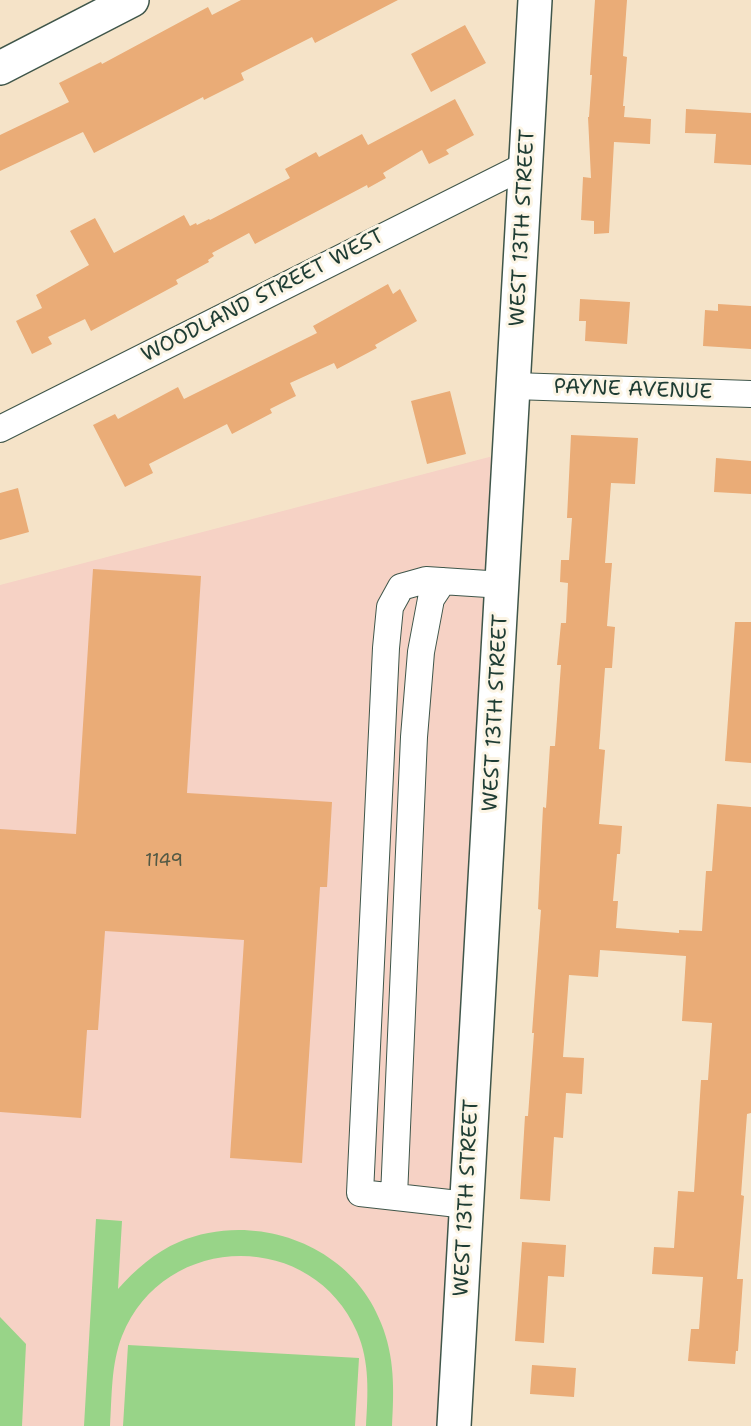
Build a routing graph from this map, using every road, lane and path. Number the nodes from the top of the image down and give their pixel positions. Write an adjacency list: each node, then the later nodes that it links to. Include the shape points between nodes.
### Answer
1 (132, 0): 3 (street)
2 (535, 0): 4 (street, WEST 13TH STREET)
3 (0, 68)
4 (526, 165): 5 (street, WEST 13TH STREET); 7 (street, WOODLAND STREET WEST)
5 (514, 386): 6 (street, PAYNE AVENUE); 9 (street, WEST 13TH STREET)
6 (751, 394)
7 (0, 429)
8 (443, 581): 9 (street); 10 (street, via 431,600 421,652 414,737); 10 (street, via 426,580 401,587 390,607 386,648 360,1193)
9 (503, 585): 11 (street, WEST 13TH STREET)
10 (394, 1196): 11 (street)
11 (467, 1205): 12 (street, WEST 13TH STREET)
12 (454, 1426)

